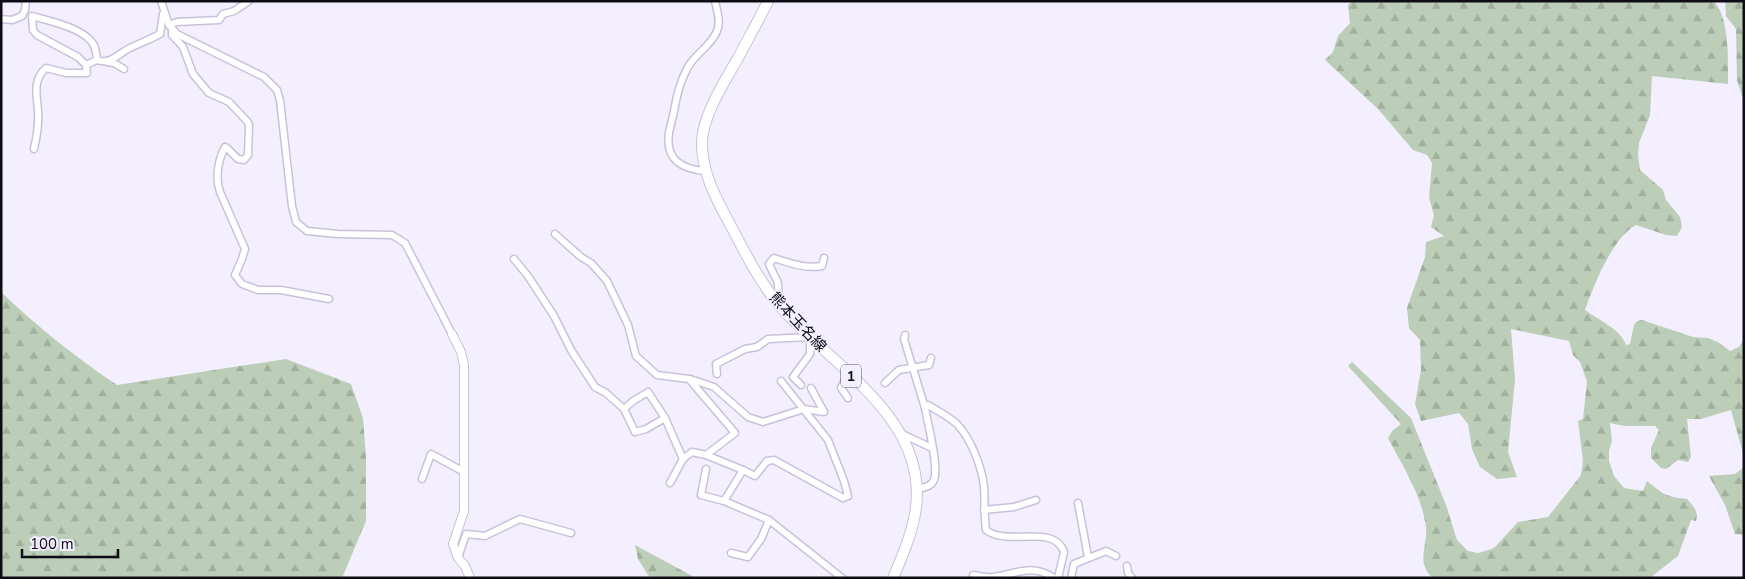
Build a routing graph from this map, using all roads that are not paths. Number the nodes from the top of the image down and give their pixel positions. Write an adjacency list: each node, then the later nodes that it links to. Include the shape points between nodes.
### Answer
1 (26, 1): 7 (street, via 22,16 12,20)
2 (161, 1): 6 (street)
3 (248, 1): 8 (street, via 223,14 219,20 177,22)
4 (716, 1): 13 (street, via 717,31 687,69 679,86 668,134 676,161 683,167)
5 (768, 1): 13 (main road, 熊本玉名線 / 1, via 709,115 702,138)
6 (164, 13): 8 (street); 9 (street, via 160,34 130,48 118,58)
7 (1, 19)
8 (171, 27): 17 (street, via 193,74 209,93 228,102 249,125 246,158 238,160 225,147 218,166 217,184 245,249 235,275 242,284 258,290 281,290); 19 (street, via 177,34 264,78 277,90 296,222 307,231 392,235 405,243)
9 (99, 61): 10 (street); 10 (street, via 92,42 84,35 59,23 32,16 33,30 37,35 78,57); 11 (street, via 114,63)
10 (86, 65): 12 (street, via 87,73 46,68 41,72 35,92 39,120)
11 (124, 69)
12 (34, 149)
13 (705, 171): 18 (main road, 熊本玉名線 / 1, via 715,197 755,270)
14 (556, 234): 26 (street, via 607,281 628,324 636,356 657,375)
15 (824, 258): 18 (street, via 822,266 817,267 774,258 769,264 778,283)
16 (514, 259): 33 (street, via 554,316 595,388)
17 (329, 298)
18 (779, 305): 21 (main road, 熊本玉名線 / 1)
19 (452, 334): 42 (street, via 464,365)
20 (905, 335): 23 (street)
21 (810, 337): 24 (main road, 熊本玉名線 / 1); 25 (street, via 768,339 716,364); 29 (street, via 810,354 793,376)
22 (931, 358): 23 (street, via 929,365)
23 (912, 367): 28 (street, via 899,370); 32 (street)
24 (848, 373): 31 (street, via 841,388); 36 (main road, 熊本玉名線 / 1, via 884,409)
25 (718, 374)
26 (689, 379): 34 (street, via 714,387 748,417 763,422); 38 (street, via 735,433)
27 (781, 381): 34 (street)
28 (885, 384)
29 (801, 385)
30 (811, 388): 34 (street, via 824,412)
31 (848, 398)
32 (925, 408): 37 (street); 49 (street, via 928,406 946,415 969,442 984,486)
33 (624, 409): 35 (street, via 635,432); 35 (street, via 648,392)
34 (804, 409): 41 (street, via 828,440 848,496 843,498 774,460 767,461 755,476)
35 (665, 418): 39 (street)
36 (900, 433): 37 (street); 45 (main road, 熊本玉名線 / 1, via 912,459)
37 (932, 448): 45 (street, via 936,469 933,481 928,487)
38 (706, 455): 39 (street, via 692,452); 41 (street)
39 (683, 459): 44 (street)
40 (706, 469): 47 (street, via 701,495)
41 (743, 470): 47 (street)
42 (464, 472): 43 (street, via 432,454); 55 (street, via 464,511 454,544)
43 (422, 479)
44 (670, 483)
45 (917, 489): 60 (main road, 熊本玉名線 / 1, via 910,536)
46 (1036, 500): 49 (street, via 1014,507)
47 (724, 501): 50 (street)
48 (1078, 503): 54 (street)
49 (984, 510): 62 (street, via 986,530 992,535 1050,537 1058,542 1064,552)
50 (769, 520): 52 (street, via 748,557); 59 (street)
51 (571, 533): 55 (street, via 520,519 485,536 466,534)
52 (731, 553)
53 (1116, 556): 54 (street, via 1106,551)
54 (1088, 557): 63 (street, via 1074,564)
55 (458, 558): 58 (street)
56 (1127, 566): 64 (street)
57 (973, 575): 61 (street, via 990,578 1035,569)
58 (470, 578)
59 (842, 578)
60 (892, 578)
61 (1054, 578)
62 (1058, 578)
63 (1071, 578)
64 (1132, 578)

